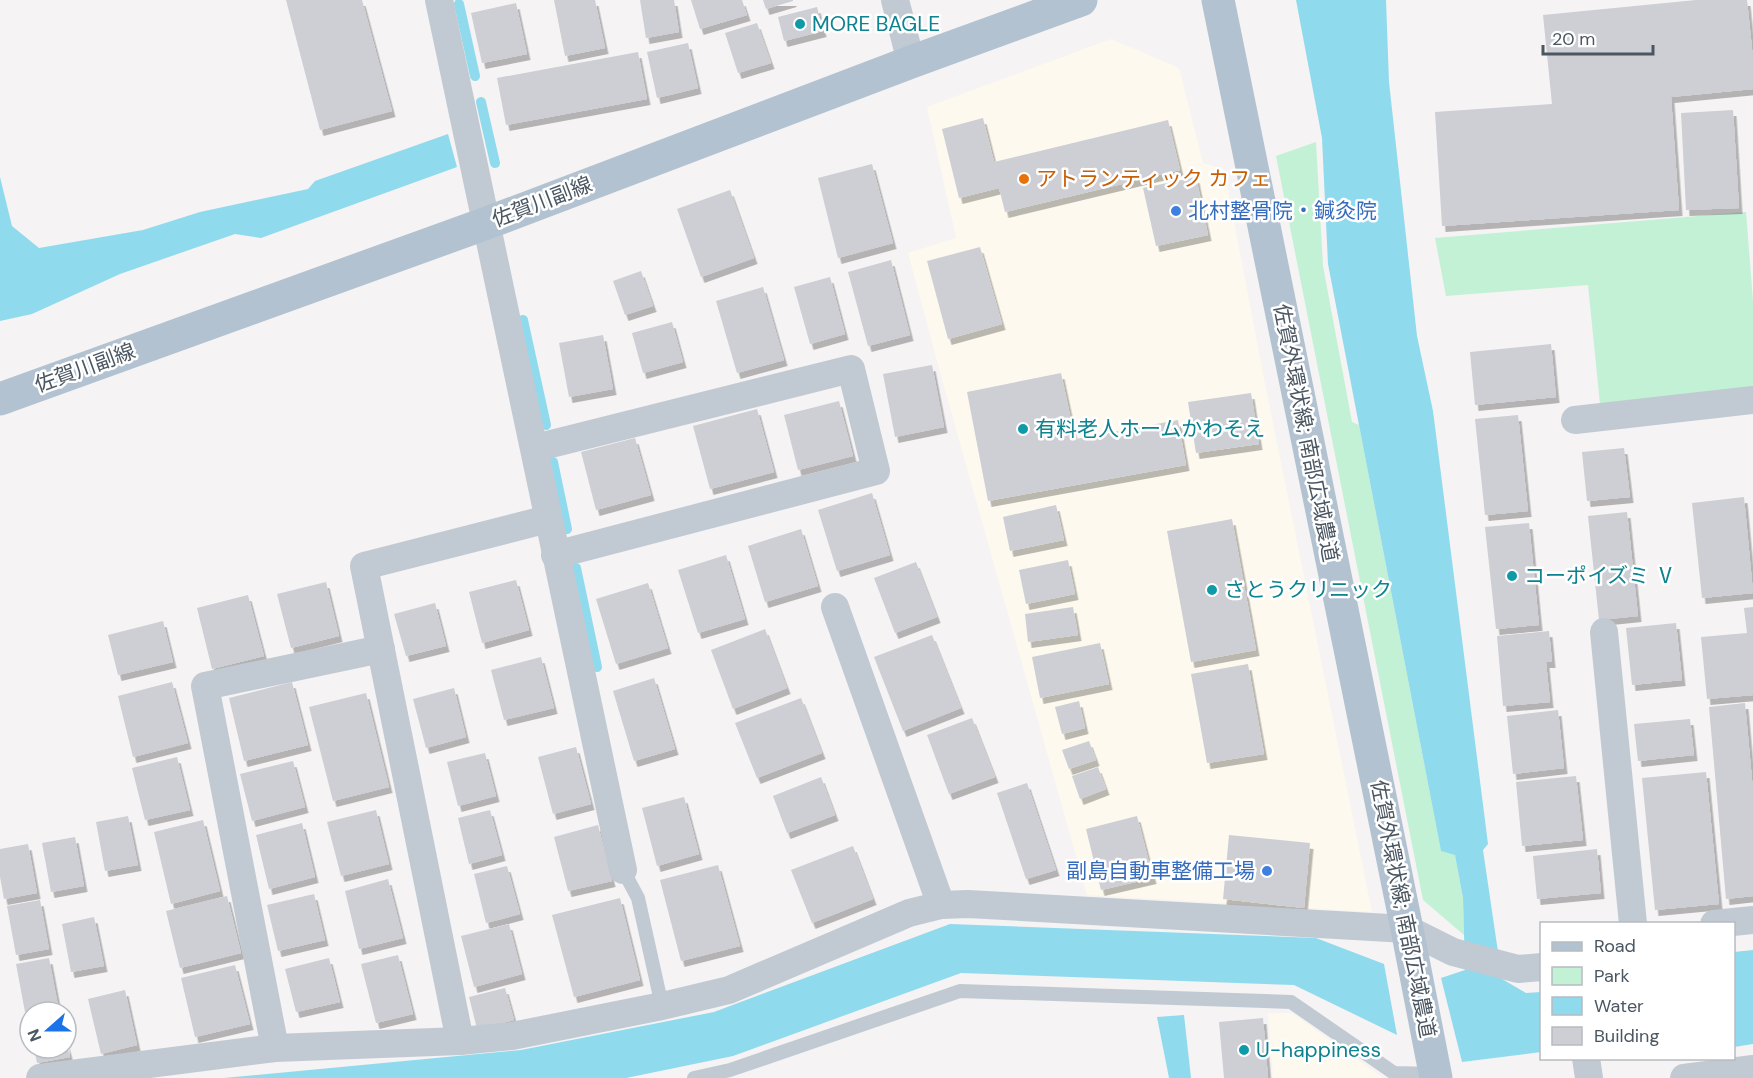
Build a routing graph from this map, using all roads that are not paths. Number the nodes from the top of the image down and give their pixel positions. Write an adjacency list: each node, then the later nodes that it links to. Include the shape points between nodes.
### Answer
1 (439, 0): 6 (street)
2 (895, 0): 5 (street)
3 (1081, 0): 5 (main road, 佐賀川副線)
4 (1218, 0): 21 (main road, 佐賀外環状線; 南部広域農道)
5 (911, 62): 6 (main road, 佐賀川副線)
6 (488, 223): 7 (main road, 佐賀川副線); 10 (street)
7 (0, 399)
8 (1753, 400): 9 (street)
9 (1575, 420)
10 (535, 448): 11 (street); 12 (street, via 851,369 876,471)
11 (548, 519): 12 (street); 15 (street, via 364,566)
12 (555, 555): 16 (street)
13 (835, 607): 17 (street)
14 (1604, 632): 19 (street)
15 (381, 650): 24 (street); 25 (street, via 205,686)
16 (623, 870): 23 (lane, via 638,898)
17 (941, 905): 21 (street, via 968,903); 23 (street, via 909,913 729,990)
18 (1753, 920): 20 (street)
19 (1633, 922)
20 (1734, 922)
21 (1407, 929): 22 (street, via 1453,952); 28 (main road, 佐賀外環状線; 南部広域農道)
22 (1530, 968)
23 (662, 1006): 24 (street, via 512,1036)
24 (460, 1041): 25 (street)
25 (275, 1048): 29 (street)
26 (1586, 1060): 31 (street)
27 (1753, 1069): 32 (street)
28 (1436, 1076): 30 (lane, via 1394,1072 1291,1002 960,991 730,1070)
29 (40, 1078)
30 (694, 1078)
31 (1589, 1078)
32 (1684, 1078)

